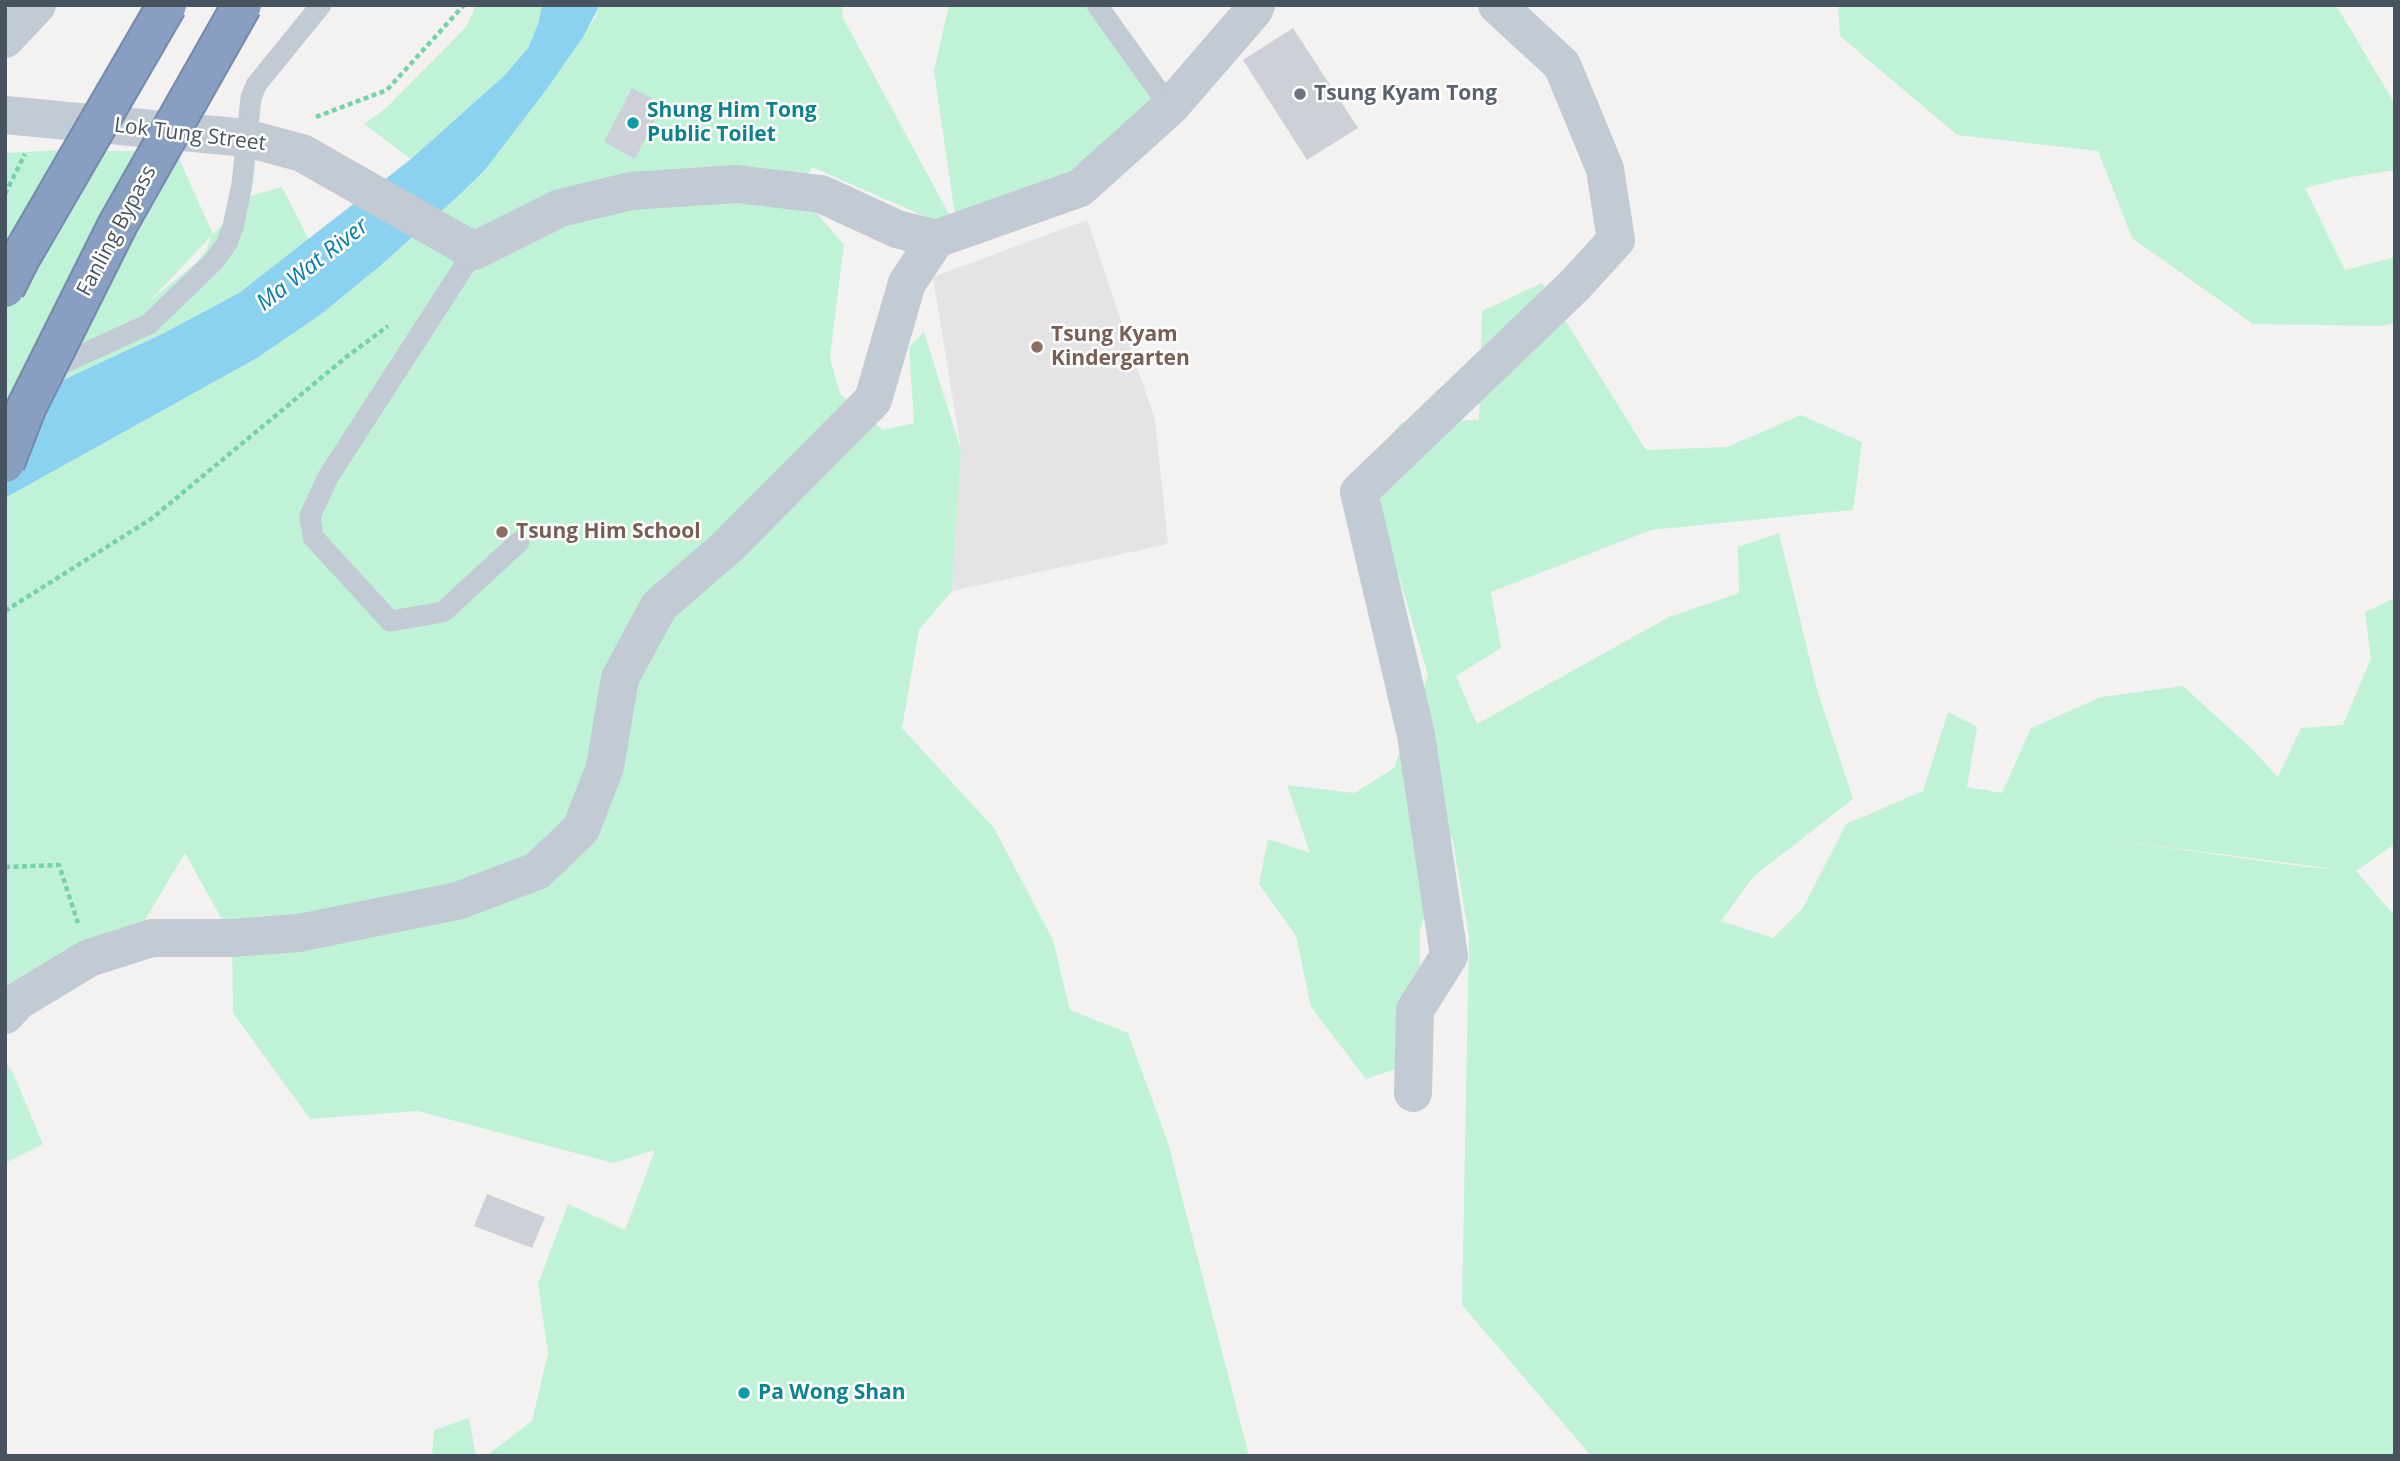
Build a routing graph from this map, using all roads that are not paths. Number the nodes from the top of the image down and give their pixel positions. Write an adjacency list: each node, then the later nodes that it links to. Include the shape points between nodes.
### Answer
1 (37, 5): 8 (street)
2 (167, 5): 14 (highway, bridge)
3 (242, 5): 16 (highway, Fanling Bypass, bridge, via 118,223 27,406)
4 (321, 5): 11 (lane, via 256,85)
5 (1097, 5): 9 (lane)
6 (1256, 5): 9 (street)
7 (1497, 5): 19 (street, via 1562,65 1605,169 1616,240 1576,285 1359,492 1416,735 1449,956 1415,1010)
8 (5, 39)
9 (1170, 107): 12 (street, via 1080,188)
10 (5, 115): 11 (street, Lok Tung Street)
11 (246, 138): 13 (street, Lok Tung Street, via 302,153); 15 (lane, via 233,227 215,260 149,324)
12 (936, 239): 13 (street, via 897,229 821,194 736,184 631,191 560,208); 18 (street, via 907,283 873,400 727,547 659,606 620,678 605,767 581,829 537,871 457,901 299,933 152,938 89,958 18,1001)
13 (463, 245): 17 (lane, via 328,477 310,516 313,537 390,621 443,611)
14 (5, 288)
15 (31, 377)
16 (5, 463)
17 (519, 542)
18 (5, 1015)
19 (1413, 1093)

